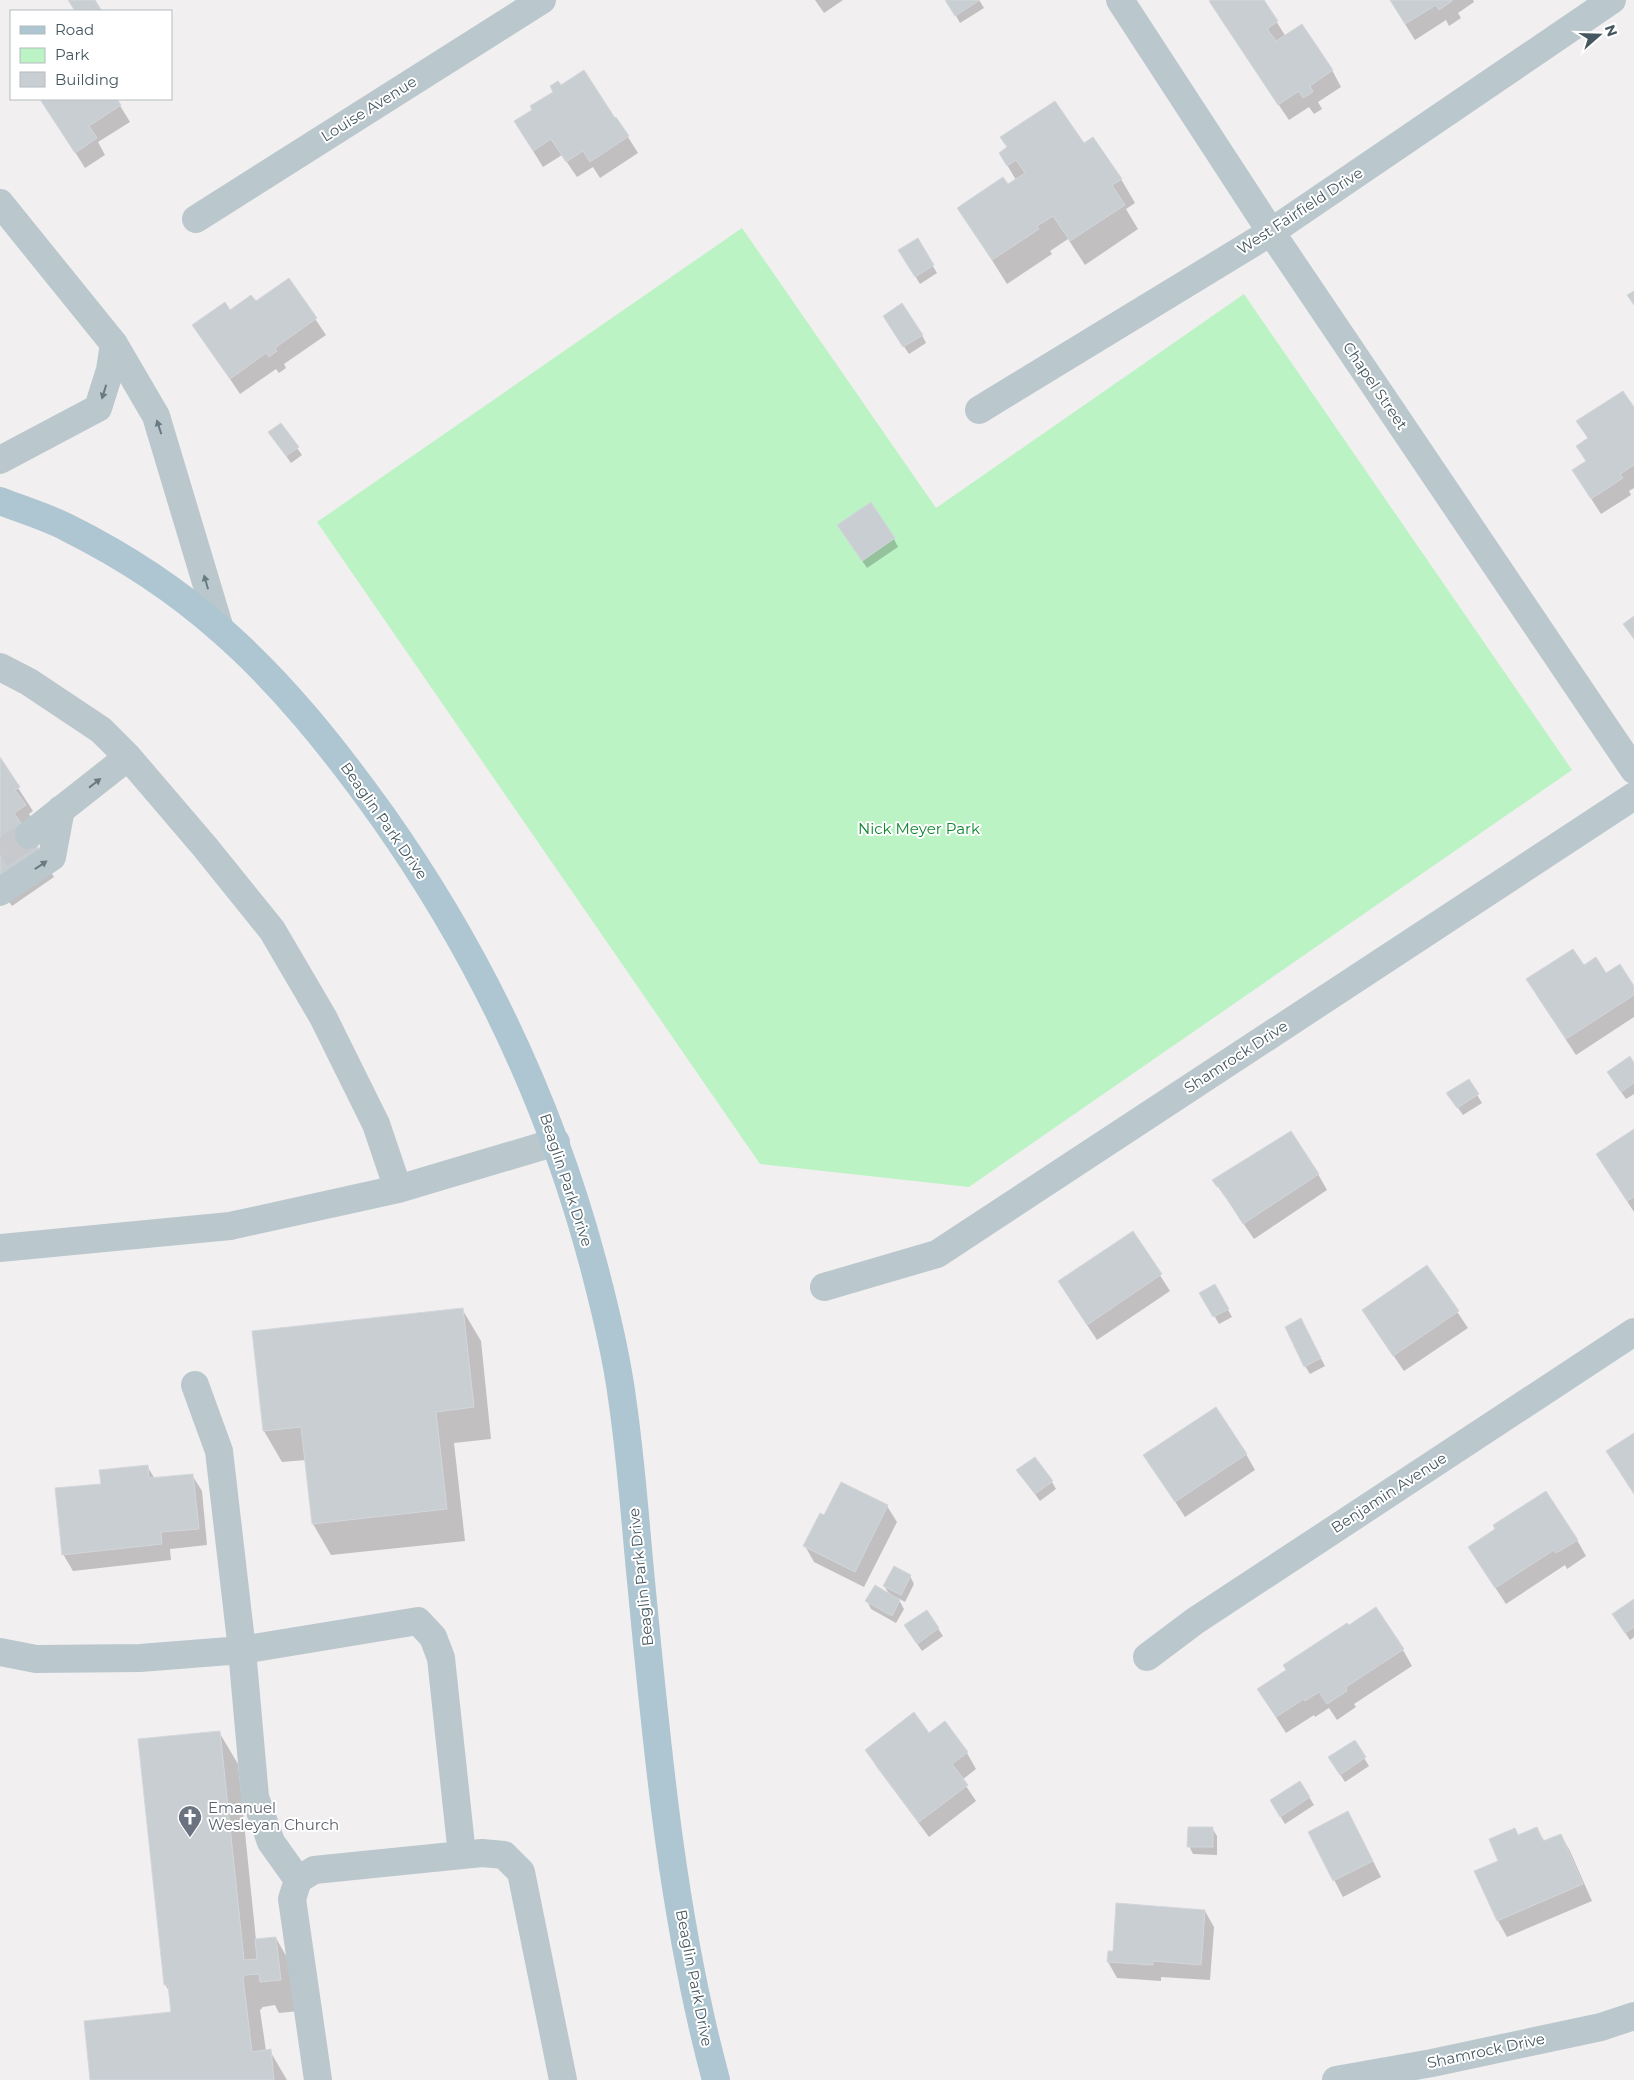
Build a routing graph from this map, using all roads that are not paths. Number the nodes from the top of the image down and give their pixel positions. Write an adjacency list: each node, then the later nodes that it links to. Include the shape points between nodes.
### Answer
1 (542, 0): 5 (street, Louise Avenue)
2 (1120, 0): 6 (street, Chapel Street)
3 (1612, 0): 6 (street, West Fairfield Drive)
4 (0, 203): 7 (street)
5 (196, 219)
6 (1271, 232): 8 (street, West Fairfield Drive); 14 (street, Chapel Street)
7 (114, 344): 9 (street, one-way to 9, via 98,408); 11 (street, one-way to 7, via 156,416)
8 (979, 410)
9 (0, 460)
10 (0, 501): 11 (main road, Beaglin Park Drive, via 65,526 123,558)
11 (220, 629): 19 (main road, Beaglin Park Drive, via 274,681 326,740 416,864 493,997)
12 (0, 667): 13 (street, via 29,682 101,730)
13 (128, 758): 16 (street, one-way to 13); 20 (street, via 272,930 323,1017 371,1115)
14 (1634, 770)
15 (1634, 796): 22 (street, Shamrock Drive, via 937,1254)
16 (61, 809): 17 (street); 18 (street, one-way to 16, via 52,857)
17 (29, 834)
18 (0, 892)
19 (556, 1142): 20 (street); 33 (main road, Beaglin Park Drive, via 584,1228 607,1317 622,1398 667,1823 685,1937)
20 (398, 1189): 21 (street, via 230,1226)
21 (0, 1248)
22 (824, 1287)
23 (1634, 1332): 27 (street, Benjamin Avenue, via 1195,1621)
24 (195, 1385): 25 (street, via 219,1451)
25 (242, 1650): 26 (street, via 112,1659 36,1659); 28 (street, via 418,1621 433,1637 441,1658); 29 (street, via 255,1797 271,1842)
26 (0, 1652)
27 (1146, 1657)
28 (462, 1855): 29 (street, via 314,1870); 32 (street, via 482,1852 504,1855 521,1872)
29 (298, 1880): 31 (street, via 292,1899)
30 (1634, 2016): 34 (street, Shamrock Drive, via 1601,2027)
31 (318, 2080)
32 (563, 2080)
33 (716, 2080)
34 (1336, 2080)

